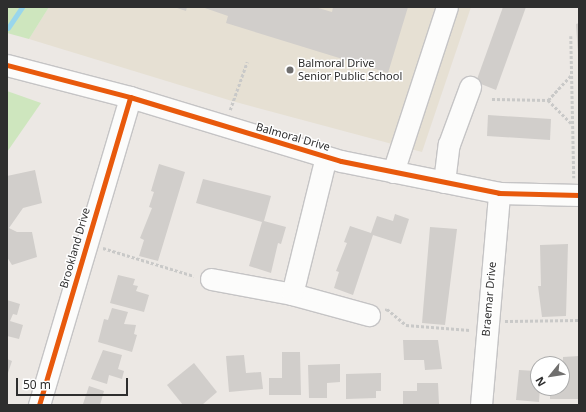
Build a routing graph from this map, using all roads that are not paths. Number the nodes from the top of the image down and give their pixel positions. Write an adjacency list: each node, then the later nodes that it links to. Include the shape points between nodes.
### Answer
1 (447, 7): 6 (street)
2 (7, 65): 4 (street, Balmoral Drive)
3 (470, 87): 7 (street, via 449,144)
4 (130, 97): 5 (street, Balmoral Drive); 13 (street, Brookland Drive)
5 (326, 157): 6 (street, Balmoral Drive); 11 (street)
6 (393, 172): 7 (street, Balmoral Drive)
7 (444, 182): 8 (street, Balmoral Drive)
8 (499, 193): 9 (street, Balmoral Drive); 14 (street, Braemar Drive)
9 (577, 195)
10 (211, 278): 11 (street)
11 (292, 294): 12 (street)
12 (369, 315)
13 (39, 405)
14 (481, 405)

